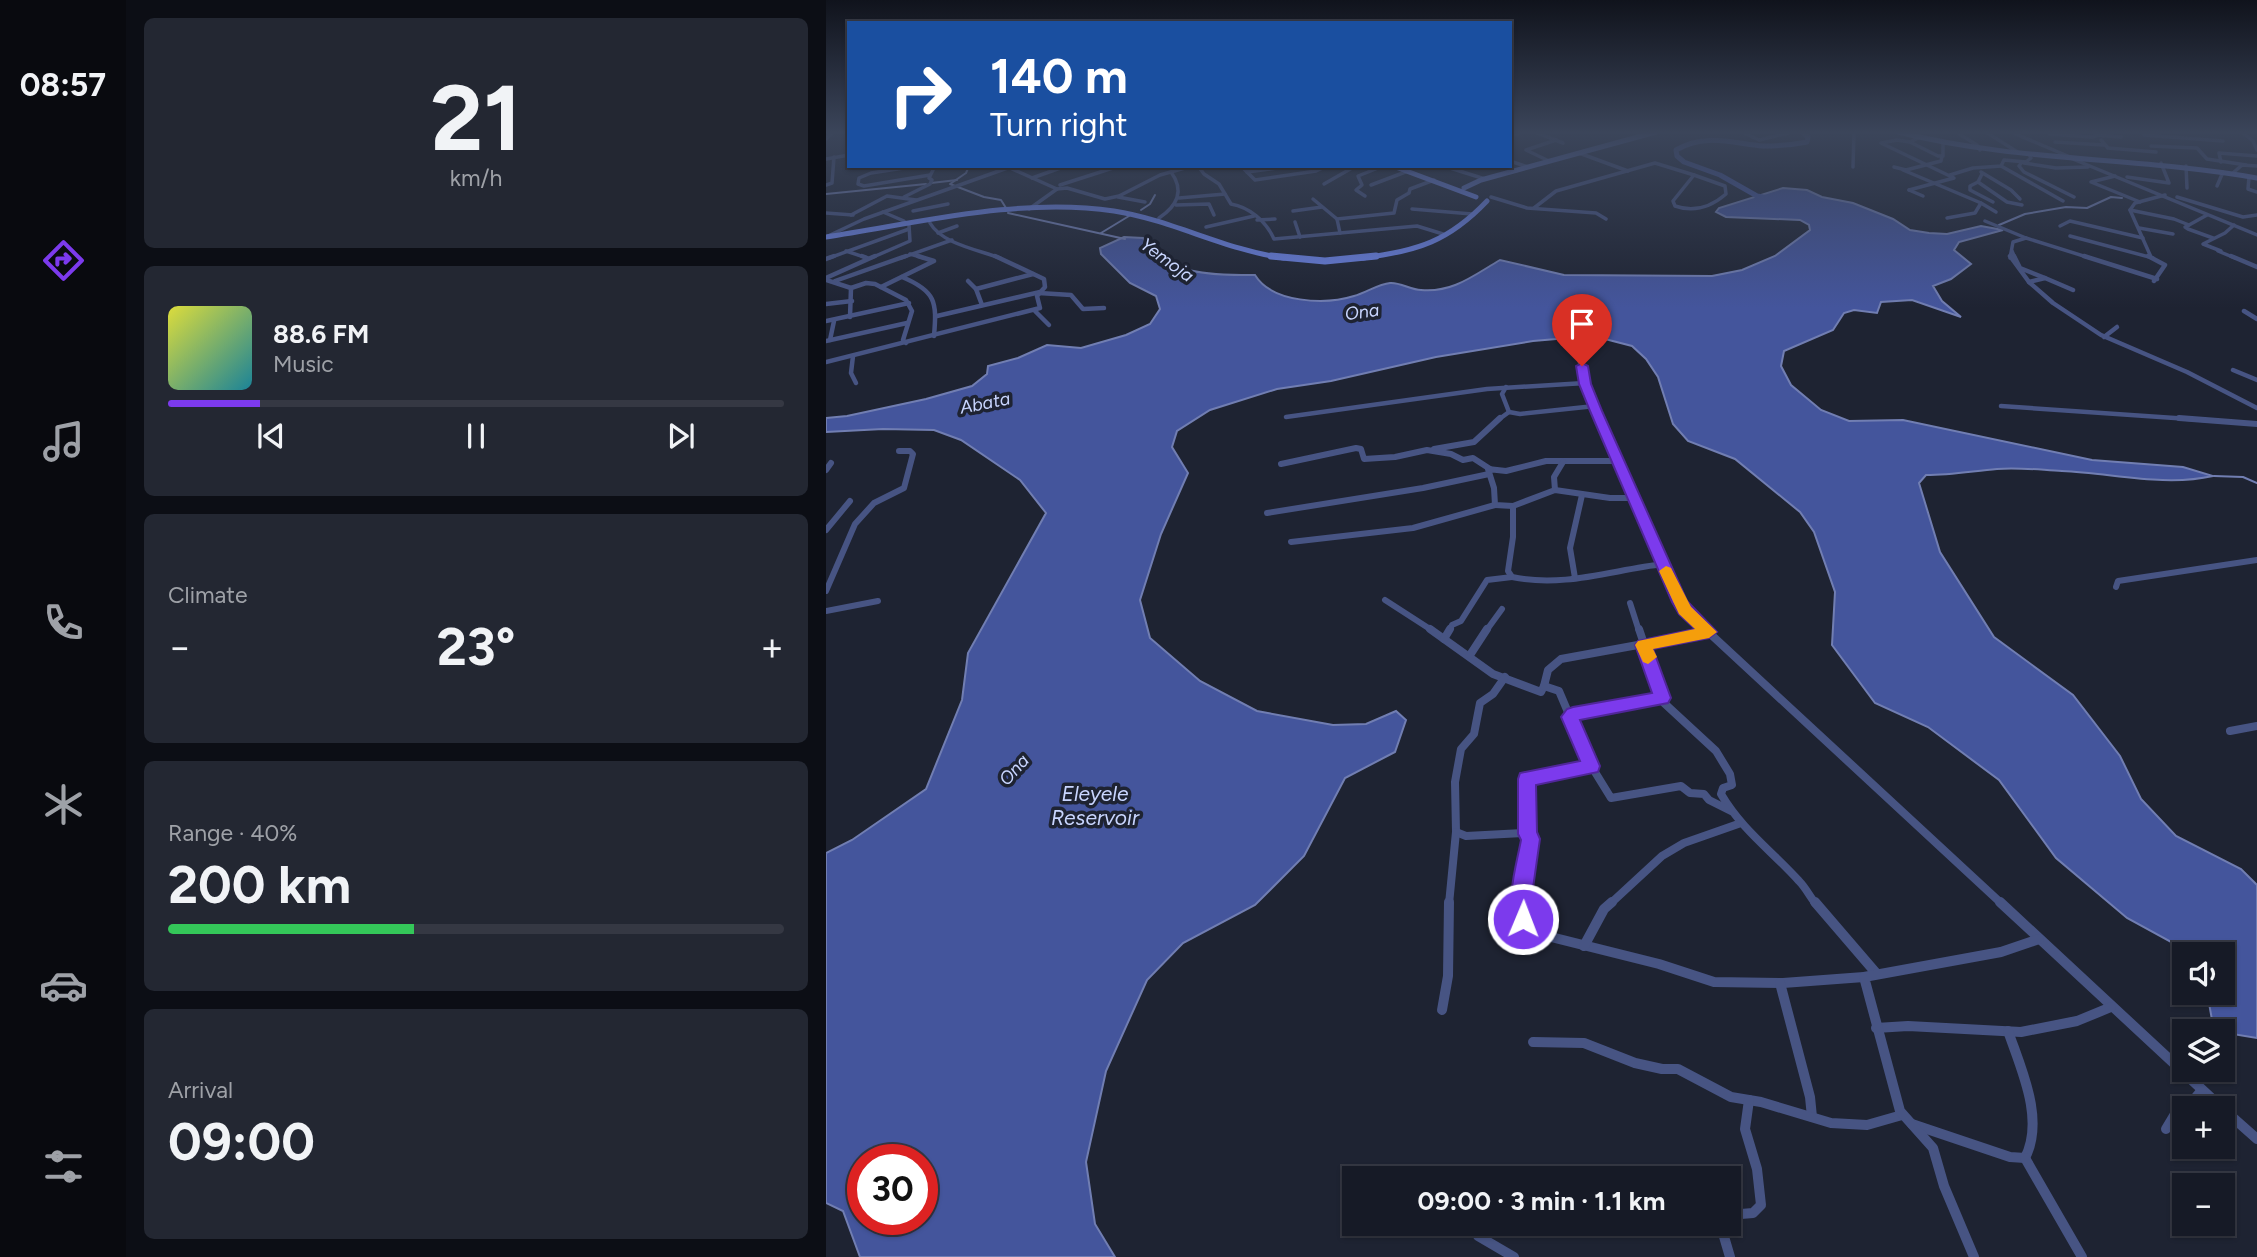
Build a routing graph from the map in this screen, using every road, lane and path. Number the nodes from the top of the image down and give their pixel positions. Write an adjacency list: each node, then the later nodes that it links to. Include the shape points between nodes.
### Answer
1 (916, 191): 29 (street)
2 (942, 191): 33 (street)
3 (1055, 191): 48 (street)
4 (1075, 191): 27 (street, via 1099,199)
5 (1131, 191): 27 (street)
6 (1180, 191): 30 (street)
7 (1223, 191): 23 (street)
8 (1357, 191): 25 (street)
9 (1410, 191): 66 (street, via 1397,200 1394,213)
10 (1467, 191): 31 (main road)
11 (1557, 191): 47 (street)
12 (1681, 191): 13 (street, via 1673,201 1675,206 1691,211)
13 (1726, 191)
14 (1912, 191): 26 (street)
15 (1950, 191): 40 (street)
16 (1971, 191): 37 (street)
17 (1991, 191): 44 (street)
18 (2012, 191): 32 (street)
19 (2045, 191): 35 (street)
20 (2061, 191): 28 (street)
21 (2112, 191): 38 (street)
22 (2151, 191): 24 (street)
23 (1225, 194): 30 (street); 63 (street, via 1231,204 1245,206)
24 (2162, 195): 38 (street); 45 (street); 59 (street)
25 (1365, 196)
26 (1923, 196)
27 (1118, 197): 36 (street)
28 (2074, 197)
29 (903, 198): 33 (street); 57 (street, via 886,196)
30 (1179, 198): 43 (street)
31 (1485, 198): 47 (street); 48 (main road, via 1470,220 1437,239 1386,254 1328,260 1254,253 1123,212); 56 (main road)
32 (2020, 199)
33 (916, 200): 42 (street)
34 (1313, 200): 46 (street)
35 (2063, 201)
36 (1144, 202)
37 (1993, 202)
38 (2140, 202): 50 (street)
39 (2220, 202): 45 (street)
40 (1981, 203): 54 (street); 64 (street, via 1975,213)
41 (948, 204): 51 (street)
42 (902, 205): 51 (street); 53 (street)
43 (1176, 205): 58 (street, via 1209,204); 62 (street)
44 (2022, 205)
45 (2210, 206): 60 (street, via 2243,217)
46 (1322, 207): 52 (street); 66 (street)
47 (1534, 208): 67 (street, via 1596,213)
48 (1029, 209): 62 (main road, via 1104,208); 69 (main road)
49 (1412, 209): 56 (street)
50 (2130, 209): 71 (street); 78 (street)
51 (913, 211): 69 (street)
52 (1293, 211)
53 (883, 212): 61 (street); 73 (street)
54 (1996, 212)
55 (826, 213): 57 (street)
56 (1472, 214): 81 (main road)
57 (851, 215): 61 (street)
58 (1214, 215)
59 (2207, 215): 71 (street); 72 (street)
60 (2257, 215)
61 (870, 216): 84 (street)
62 (1160, 218): 81 (main road, via 1258,251 1305,257 1384,252)
63 (1256, 218): 65 (street); 76 (street); 90 (street)
64 (1947, 218)
65 (1275, 219)
66 (1337, 219): 80 (street)
67 (1606, 219)
68 (1985, 221): 87 (street)
69 (926, 222): 73 (main road); 79 (street)
70 (1296, 222): 86 (street)
71 (2189, 225): 89 (street, via 2186,227)
72 (2234, 225): 83 (street); 89 (street)
73 (908, 226): 84 (main road); 93 (street); 96 (street)
74 (957, 226): 79 (street)
75 (2060, 226): 77 (street, via 2070,221)
76 (1206, 227)
77 (2102, 227): 88 (street); 94 (street)
78 (2139, 228): 82 (street); 88 (street)
79 (938, 233): 91 (street)
80 (1339, 233): 81 (street, via 1420,226); 86 (street)
81 (1443, 234)
82 (2173, 234)
83 (2257, 235)
84 (828, 236)
85 (2070, 236): 94 (street)
86 (1300, 237): 90 (street)
87 (2026, 238): 97 (street, via 2013,242); 100 (street, via 2155,280 2165,265)
88 (2143, 238): 100 (street)
89 (2213, 238): 95 (street, via 2203,244)
90 (1274, 239): 92 (street)
91 (952, 240): 99 (street); 104 (street)
92 (1264, 240)
93 (910, 241): 99 (street); 101 (street)
94 (2112, 248): 100 (street)
95 (2214, 249): 98 (street); 103 (street)
96 (846, 251): 101 (street); 102 (street)
97 (2012, 251): 106 (street, via 2020,268); 110 (street, via 2010,262)
98 (2221, 251)
99 (911, 253): 105 (street, via 934,261); 108 (street)
100 (2151, 257)
101 (867, 258): 107 (street)
102 (826, 259)
103 (2257, 267)
104 (1033, 274): 113 (street); 115 (street, via 1045,282)
105 (902, 277): 111 (street); 123 (street, via 924,287 936,302)
106 (2045, 278): 110 (street); 114 (street)
107 (826, 279): 108 (street)
108 (835, 281): 112 (street)
109 (968, 281): 113 (street)
110 (2029, 282): 132 (street)
111 (881, 287): 112 (street, via 869,283); 117 (street)
112 (851, 288): 116 (street)
113 (976, 289): 119 (street)
114 (2073, 290)
115 (1040, 292): 119 (street); 120 (street, via 1078,299 1083,309); 121 (street, via 1040,308)
116 (852, 301): 118 (street); 124 (street)
117 (909, 303): 124 (street); 128 (street, via 912,311)
118 (826, 304)
119 (982, 304): 123 (street)
120 (1104, 308)
121 (1035, 311): 129 (street); 131 (street)
122 (2244, 312): 125 (street)
123 (937, 316): 131 (street)
124 (850, 317): 127 (street)
125 (2257, 319)
126 (826, 321): 127 (street)
127 (834, 321): 133 (street)
128 (907, 323): 133 (street); 134 (street)
129 (1049, 325)
130 (2117, 327): 132 (street)
131 (934, 336): 134 (street)
132 (2105, 337): 145 (street)
133 (828, 340)
134 (906, 343): 136 (street)
135 (1577, 350): 141 (street)
136 (853, 356): 137 (street); 140 (street, via 851,373)
137 (826, 362)
138 (2233, 370): 139 (street)
139 (2257, 380)
140 (856, 383)
141 (1585, 383): 142 (street); 144 (street)
142 (1506, 387): 146 (street, via 1502,394); 147 (street)
143 (2001, 406): 148 (street)
144 (1595, 407): 146 (street); 151 (street)
145 (2257, 408)
146 (1509, 412): 149 (street, via 1479,439)
147 (1286, 417)
148 (2257, 424)
149 (1427, 450): 154 (street, via 1364,458 1359,448 1350,448); 156 (street, via 1463,460 1473,458)
150 (899, 451): 171 (street, via 913,454 906,485 881,498 858,519)
151 (1618, 461): 152 (street); 159 (street)
152 (1563, 462): 156 (street); 157 (street, via 1554,477)
153 (831, 463): 155 (street)
154 (1281, 464)
155 (826, 470)
156 (1490, 471): 161 (street); 163 (street, via 1423,488)
157 (1555, 490): 158 (street); 162 (street)
158 (1582, 495): 159 (street); 169 (street, via 1568,553)
159 (1634, 498): 167 (street)
160 (850, 501): 164 (street)
161 (1495, 505): 162 (street); 165 (street, via 1413,528)
162 (1513, 506): 168 (street, via 1508,571)
163 (1267, 513)
164 (826, 530)
165 (1291, 542)
166 (2257, 560): 170 (street, via 2118,581)
167 (1663, 564): 169 (street); 177 (street, via 1682,606)
168 (1512, 577): 169 (street, via 1535,583); 178 (street, via 1487,580)
169 (1575, 578)
170 (2116, 587)
171 (826, 591)
172 (1385, 600): 178 (street)
173 (878, 601): 176 (street)
174 (1630, 603): 179 (street)
175 (1502, 609): 180 (street)
176 (826, 611)
177 (1709, 632): 179 (street); 192 (street)
178 (1444, 639): 180 (street)
179 (1643, 645): 182 (street, via 1557,660 1544,676); 183 (street)
180 (1470, 655): 181 (street, via 1493,674)
181 (1506, 677): 182 (street, via 1541,692); 190 (street, via 1480,703 1477,731 1461,749 1455,782)
182 (1544, 686): 184 (street, via 1559,691)
183 (1662, 698): 184 (street); 188 (street, via 1721,758 1732,779 1732,785 1721,794)
184 (1570, 717): 187 (street)
185 (2257, 726): 186 (street)
186 (2230, 732)
187 (1591, 766): 188 (street, via 1613,799 1681,786); 191 (street, via 1527,779)
188 (1731, 811): 189 (street)
189 (1741, 823): 193 (street, via 1684,842 1662,856 1604,909); 194 (street, via 1800,882)
190 (1455, 832): 191 (street, via 1466,836); 198 (street, via 1448,976)
191 (1528, 834): 193 (street, via 1521,905 1527,928 1543,937)
192 (2039, 939): 194 (street, via 1963,960); 197 (street)
193 (1584, 946): 196 (street, via 1714,982)
194 (1876, 973): 195 (street)
195 (1864, 977): 196 (street); 199 (street)
196 (1780, 983): 206 (street, via 1811,1097)
197 (2111, 1007): 200 (street, via 2077,1021); 202 (street)
198 (1442, 1010)
199 (1876, 1028): 200 (street); 207 (street)
200 (2008, 1031): 212 (street, via 2031,1101 2030,1148)
201 (1533, 1042): 205 (street, via 1584,1043 1634,1063 1678,1069 1724,1094)
202 (2202, 1090): 203 (street); 204 (street)
203 (2197, 1096)
204 (2209, 1096)
205 (1749, 1100): 206 (street); 213 (street, via 1745,1129 1757,1169 1761,1205 1753,1213)
206 (1812, 1117): 207 (street, via 1867,1125)
207 (1905, 1119): 212 (street, via 2010,1157); 218 (street, via 1933,1148)
208 (2172, 1119): 210 (street)
209 (2235, 1120): 211 (street)
210 (2166, 1129)
211 (2257, 1139)
212 (2025, 1158): 219 (street)
213 (1741, 1214)
214 (1478, 1236): 216 (street)
215 (1724, 1236): 217 (street)
216 (1514, 1257)
217 (1730, 1257)
218 (1974, 1257)
219 (2082, 1257)

